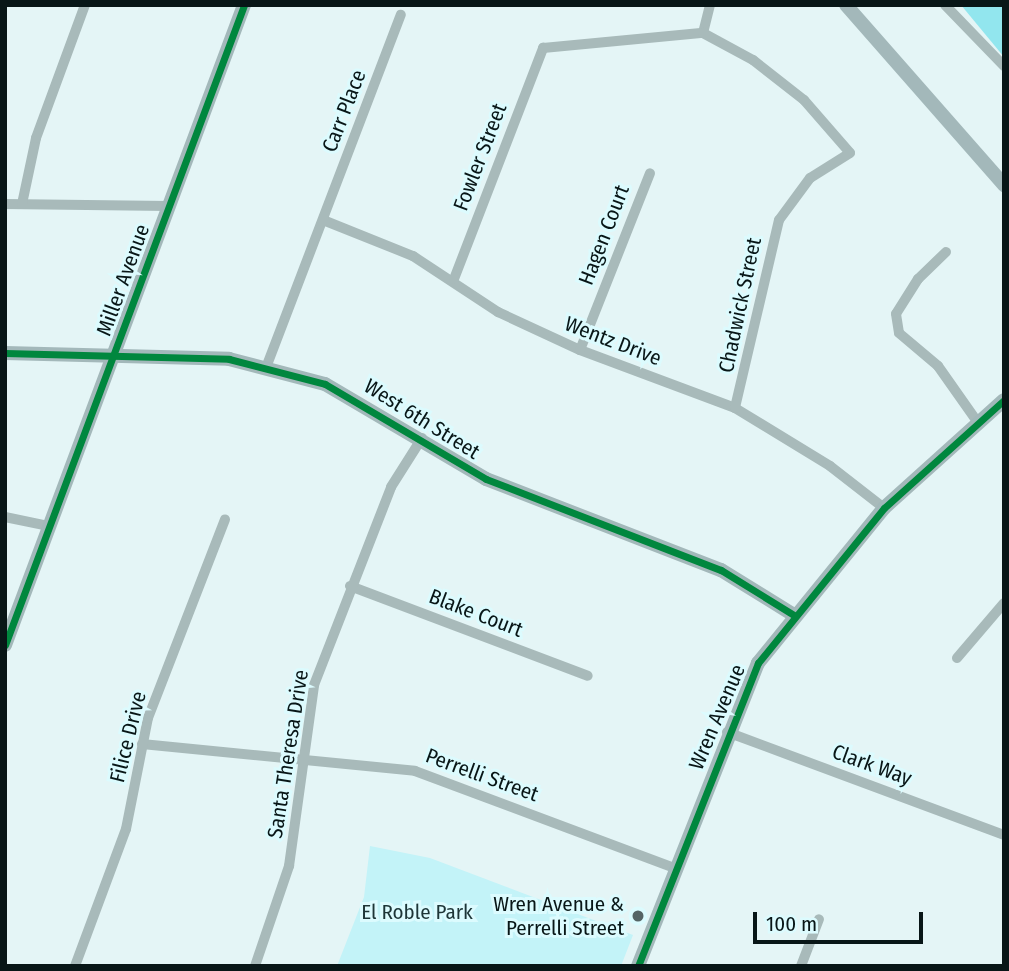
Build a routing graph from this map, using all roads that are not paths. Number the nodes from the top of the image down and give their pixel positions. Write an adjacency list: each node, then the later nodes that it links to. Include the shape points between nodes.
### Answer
1 (85, 5): 12 (street, via 36,138)
2 (244, 5): 13 (street, Miller Avenue)
3 (710, 5): 7 (street)
4 (846, 5): 10 (street)
5 (946, 5): 8 (street)
6 (401, 15): 14 (street, Carr Place)
7 (703, 33): 16 (street, Fowler Street, via 543,48); 22 (street, Chadwick Street, via 753,60 804,100 850,153 810,178 779,220)
8 (1004, 66)
9 (650, 173): 17 (street, Hagen Court)
10 (1004, 186)
11 (5, 204): 12 (street)
12 (22, 204): 13 (street)
13 (168, 206): 19 (street, Miller Avenue)
14 (323, 220): 16 (street, Wentz Drive, via 413,256); 20 (street, Carr Place)
15 (946, 251): 23 (street, via 918,279 896,314 900,333 938,366)
16 (454, 279): 17 (street, Wentz Drive, via 498,312)
17 (580, 350): 22 (street, Wentz Drive)
18 (5, 353): 19 (street, West 6th Street)
19 (115, 354): 20 (street, West 6th Street); 28 (street, Miller Avenue)
20 (267, 365): 24 (street, West 6th Street, via 353,396)
21 (1004, 400): 23 (street, Wren Avenue)
22 (736, 408): 25 (street, Wentz Drive, via 830,466)
23 (976, 420): 25 (street, Wren Avenue)
24 (422, 438): 29 (street, Santa Theresa Drive, via 390,487); 31 (street, West 6th Street, via 486,479 721,570)
25 (884, 508): 31 (street, Wren Avenue)
26 (5, 517): 28 (street)
27 (225, 519): 36 (street, Filice Drive)
28 (49, 526): 32 (street, Miller Avenue)
29 (350, 586): 34 (street, Blake Court); 37 (street, Santa Theresa Drive, via 314,685)
30 (1004, 603): 33 (street)
31 (794, 615): 35 (street, Wren Avenue, via 758,663)
32 (5, 645)
33 (957, 658)
34 (588, 676)
35 (727, 732): 38 (street, Clark Way); 39 (street, Wren Avenue)
36 (142, 744): 37 (street, Perrelli Street); 41 (street, Filice Drive, via 126,828)
37 (306, 762): 39 (street, Perrelli Street, via 415,771); 42 (street, Santa Theresa Drive, via 286,876)
38 (1004, 835)
39 (675, 868): 43 (street, Wren Avenue)
40 (819, 919): 44 (street)
41 (75, 966)
42 (255, 966)
43 (638, 966)
44 (801, 966)

